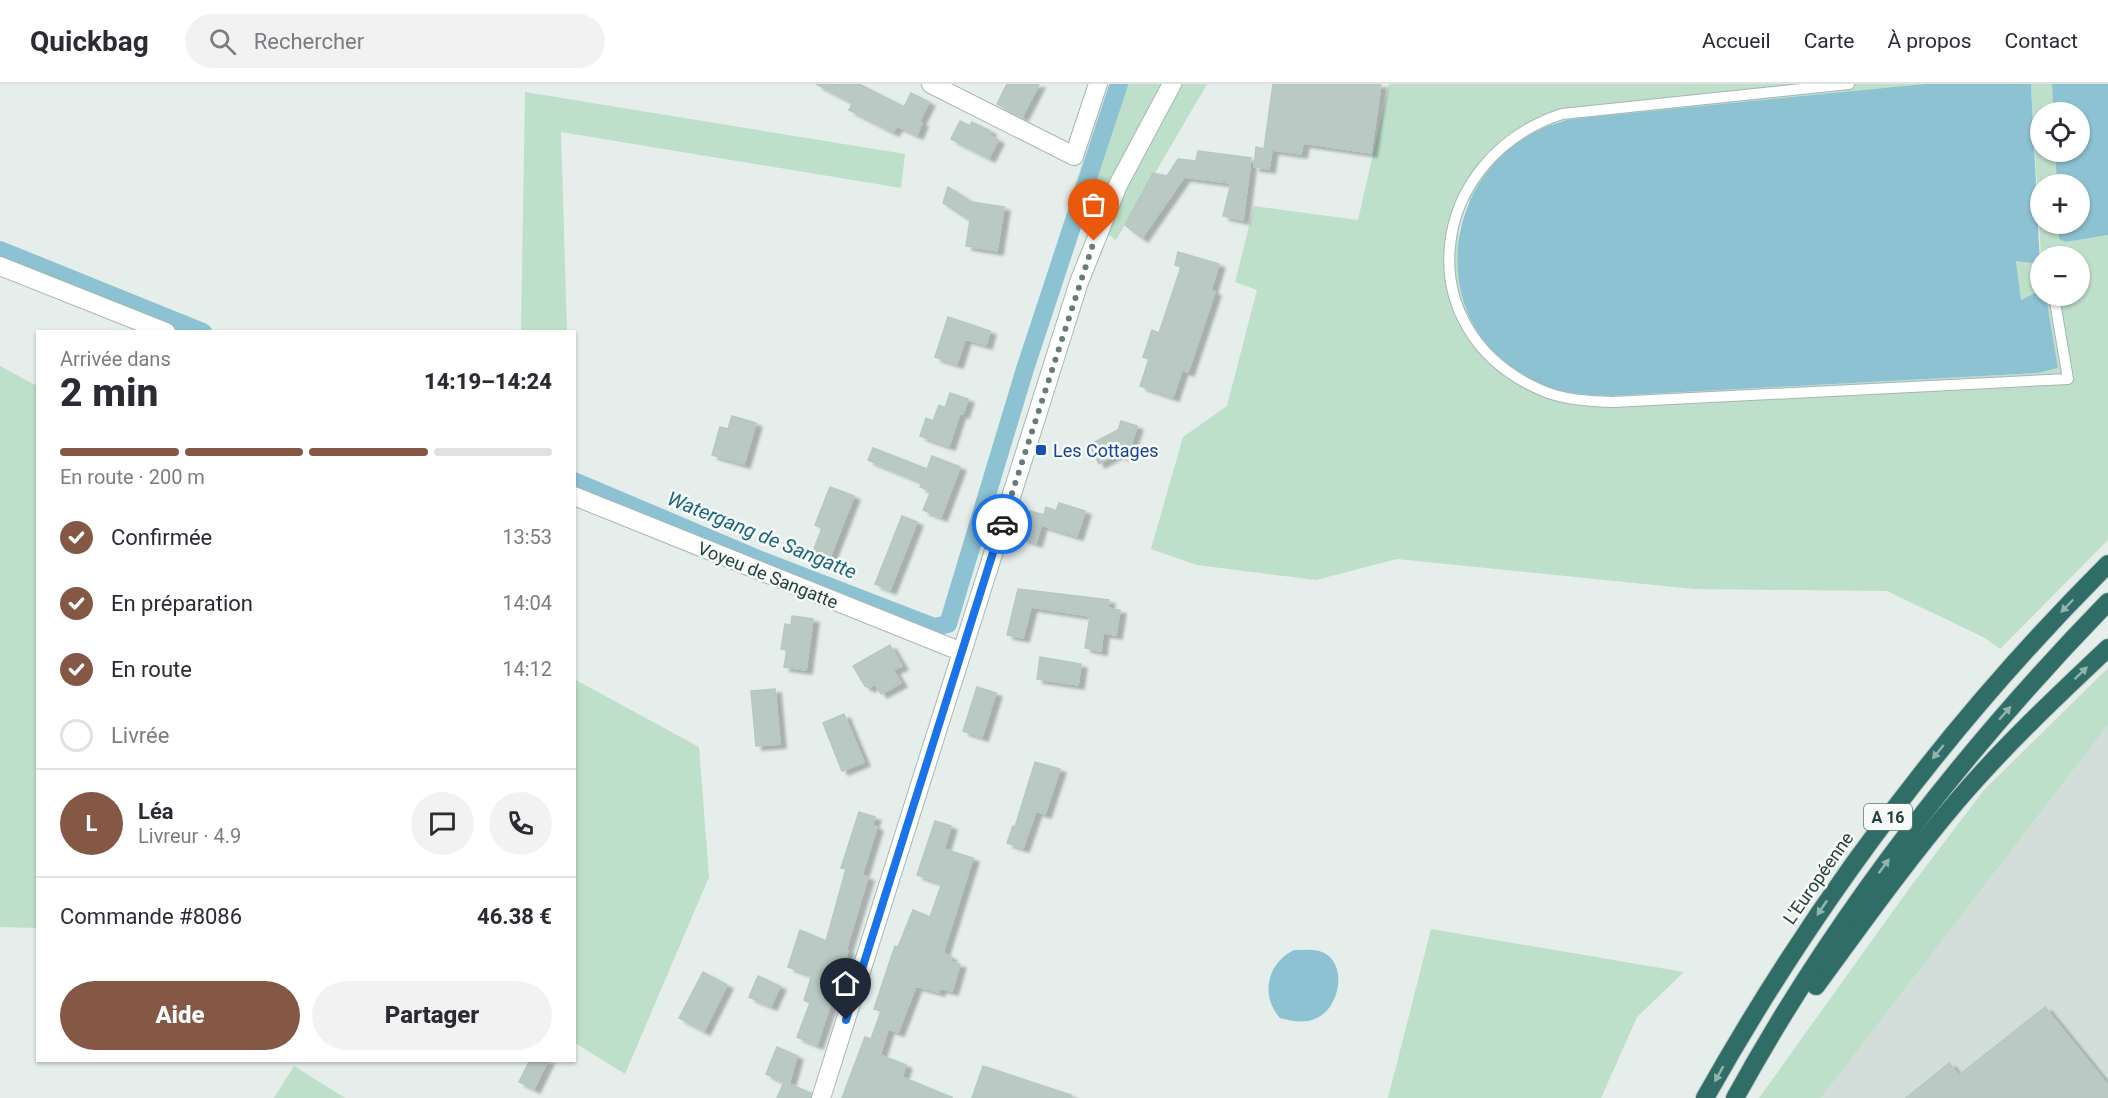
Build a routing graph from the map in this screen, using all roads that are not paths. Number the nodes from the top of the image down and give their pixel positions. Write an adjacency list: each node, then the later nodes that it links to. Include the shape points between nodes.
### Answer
1 (931, 84): 2 (main road, via 1074,156)
2 (1098, 84)
3 (1172, 84): 12 (main road, via 1118,185 1085,265)
4 (1849, 84): 6 (lane, via 1562,114 1512,137 1474,176 1456,212 1450,278 1456,304 1468,327 1499,365 1520,379 1556,396 1613,402 2068,379)
5 (0, 266): 7 (main road)
6 (2056, 306)
7 (161, 330)
8 (576, 497): 12 (main road, Voyeu de Sangatte)
9 (2108, 564): 15 (highway, L'Européenne / A 16, one-way to 15, via 1982,700 1869,842 1773,983)
10 (2108, 602): 13 (highway, A 16, one-way to 10, via 1809,976 1896,849 1995,724)
11 (2108, 648): 13 (highway, one-way to 11, via 1928,835 2001,753)
12 (962, 652): 14 (main road)
13 (1737, 1095)
14 (821, 1098)
15 (1706, 1098)

